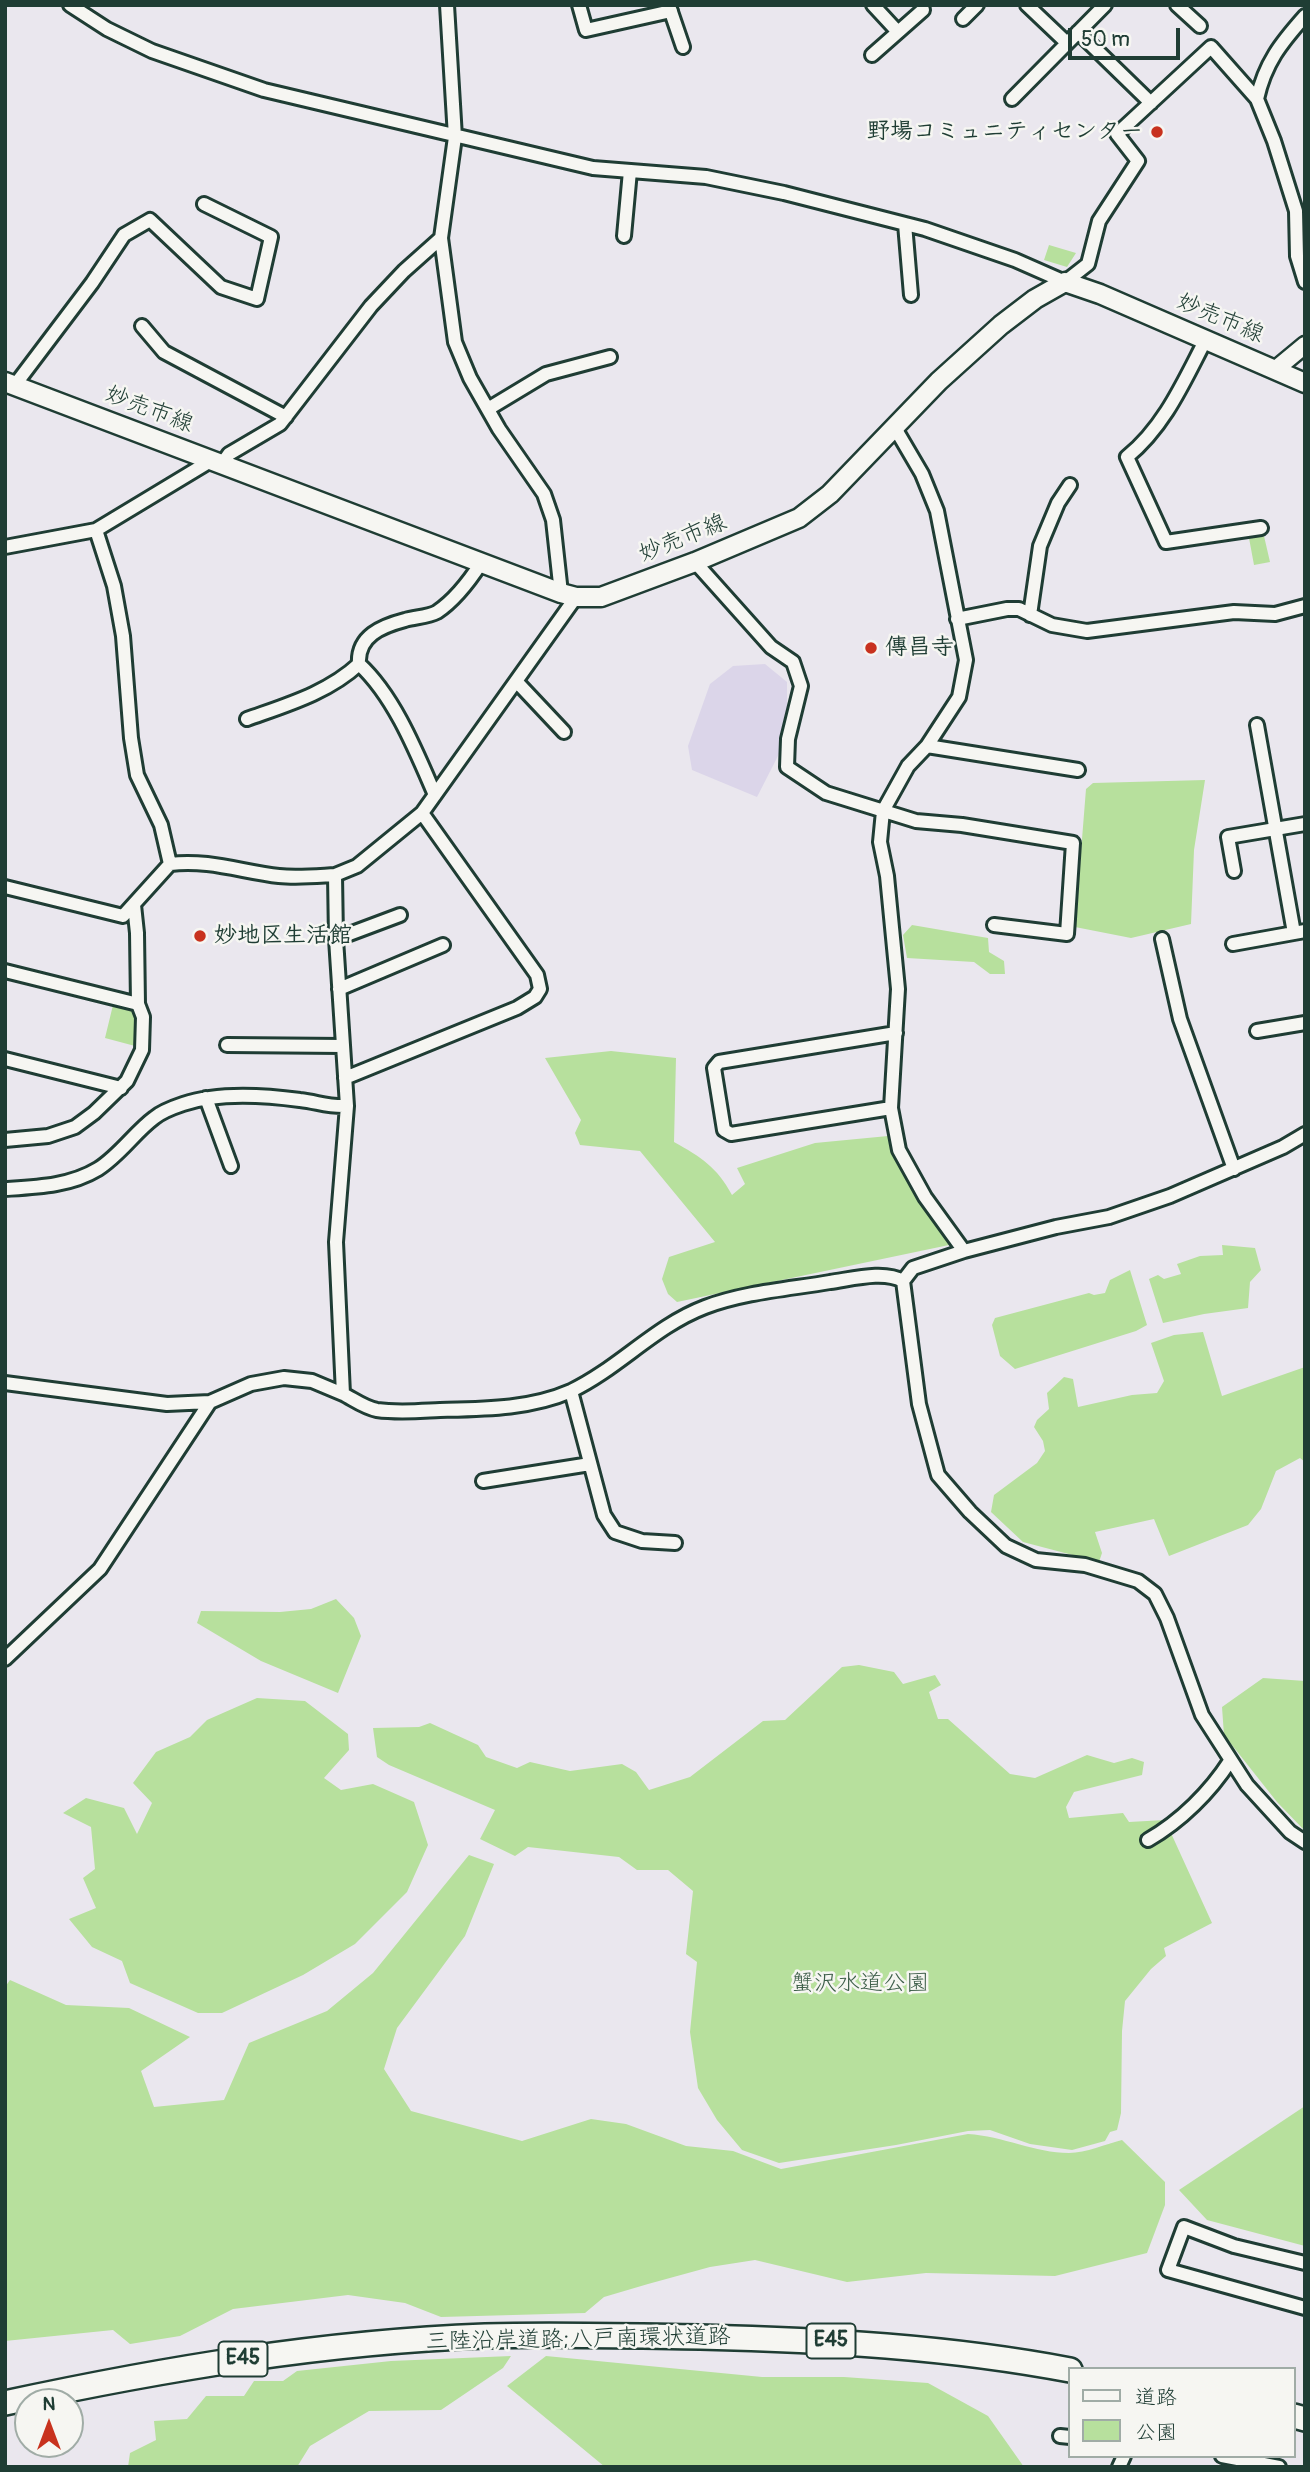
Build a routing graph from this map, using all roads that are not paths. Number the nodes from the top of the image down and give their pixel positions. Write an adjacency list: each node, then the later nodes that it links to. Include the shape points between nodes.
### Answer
1 (70, 5): 22 (street, via 152,51 264,90)
2 (447, 5): 22 (street)
3 (579, 5): 9 (street, via 586,30)
4 (873, 5): 14 (street)
5 (977, 5): 12 (street)
6 (1027, 5): 16 (street)
7 (1104, 5): 15 (street)
8 (1177, 5): 13 (street)
9 (670, 8): 17 (street)
10 (923, 10): 14 (street)
11 (1305, 16): 20 (street, via 1268,65)
12 (963, 19)
13 (1200, 26)
14 (898, 32): 18 (street)
15 (1078, 32): 16 (street); 21 (street)
16 (1067, 43): 19 (street)
17 (683, 47)
18 (872, 55)
19 (1012, 99)
20 (1257, 99): 21 (street, via 1211,47); 26 (street)
21 (1151, 103): 29 (street, via 1117,134 1138,161 1099,221 1088,264)
22 (456, 137): 23 (street, via 593,168); 28 (street)
23 (630, 171): 25 (street, via 706,177 784,192); 27 (street)
24 (204, 204): 38 (street, via 271,237 257,299 221,287 150,220 124,236)
25 (905, 224): 29 (street, via 1015,260); 31 (street)
26 (1301, 231): 30 (street, via 1297,256)
27 (624, 236)
28 (441, 239): 39 (street, via 454,342); 40 (street, via 372,306)
29 (1065, 282): 33 (main road, 妙売市線); 41 (main road, 妙売市線, via 1001,325)
30 (1305, 282)
31 (911, 295)
32 (142, 326): 40 (street, via 164,352)
33 (1206, 339): 36 (main road, 妙売市線); 44 (street, via 1174,401 1144,443 1127,457 1166,542)
34 (1305, 345): 36 (street)
35 (610, 357): 39 (street, via 546,374)
36 (1276, 369): 37 (main road, 妙売市線)
37 (1305, 383)
38 (10, 384): 42 (main road, 妙売市線)
39 (488, 409): 49 (street, via 544,494)
40 (286, 417): 42 (street)
41 (895, 428): 47 (main road, 妙売市線, via 830,494 799,518); 52 (street, via 937,511)
42 (217, 462): 45 (street); 48 (main road, 妙売市線)
43 (1070, 485): 51 (street, via 1040,546)
44 (1261, 528)
45 (96, 530): 46 (street); 65 (street, via 114,586 123,636 137,775 161,825)
46 (5, 547)
47 (695, 562): 49 (main road, 妙売市線, via 601,597); 61 (street, via 771,647 793,662 801,686 788,739 787,767 826,793)
48 (481, 563): 49 (main road, 妙売市線); 53 (street, via 437,612 368,636 358,650)
49 (569, 595): 54 (street)
50 (1305, 606): 51 (street, via 1275,614 1234,612 1087,631 1052,625)
51 (1030, 615): 52 (street, via 1007,609)
52 (957, 619): 58 (street, via 966,660 959,697)
53 (359, 664): 55 (street, via 328,687); 60 (street, via 409,734)
54 (516, 681): 57 (street); 60 (street)
55 (247, 719)
56 (1257, 725): 64 (street)
57 (564, 732)
58 (927, 746): 59 (street); 61 (street, via 908,766)
59 (1078, 770)
60 (435, 794): 62 (street)
61 (883, 811): 71 (street, via 916,821 1073,843 1067,934); 82 (street, via 880,842 898,989)
62 (422, 813): 67 (street, via 357,866); 86 (street, via 537,975 540,989 535,998 517,1008)
63 (1305, 824): 64 (street)
64 (1276, 828): 66 (street, via 1227,837); 72 (street)
65 (170, 864): 67 (street, via 208,864 281,876); 69 (street)
66 (1234, 871)
67 (334, 875): 73 (street)
68 (5, 887): 69 (street, via 123,916)
69 (134, 905): 79 (street)
70 (400, 915): 73 (street)
71 (994, 925)
72 (1299, 932): 75 (street)
73 (336, 939): 78 (street)
74 (1162, 939): 94 (street, via 1180,1019)
75 (1233, 944)
76 (443, 945): 78 (street)
77 (5, 971): 79 (street)
78 (339, 989): 84 (street)
79 (138, 1004): 87 (street, via 143,1017 142,1050)
80 (1305, 1023): 81 (street)
81 (1257, 1031)
82 (897, 1033): 90 (street); 90 (street, via 719,1062 714,1068 724,1130 731,1134)
83 (227, 1045): 84 (street)
84 (343, 1046): 86 (street)
85 (5, 1059): 87 (street)
86 (345, 1078): 89 (street)
87 (121, 1088): 92 (street, via 75,1127 48,1136)
88 (206, 1098): 89 (street, via 280,1097 327,1107); 93 (street); 95 (street, via 154,1117 98,1169 57,1185)
89 (347, 1106): 100 (street, via 336,1242)
90 (891, 1108): 96 (street, via 899,1150 925,1197)
91 (1305, 1134): 94 (street)
92 (5, 1140)
93 (231, 1166)
94 (1234, 1168): 96 (street, via 1109,1217)
95 (5, 1189)
96 (964, 1251): 97 (street, via 913,1268)
97 (903, 1281): 99 (street, via 895,1276 845,1280 706,1306 670,1323); 106 (street, via 919,1404 938,1475 1006,1546 1036,1560 1085,1565 1138,1581 1155,1594 1202,1715)
98 (5, 1384): 101 (street, via 167,1404)
99 (571, 1391): 100 (street, via 531,1404 397,1412 373,1410); 102 (street)
100 (344, 1394): 101 (street, via 312,1381 284,1378 250,1384)
101 (210, 1402): 105 (street, via 100,1569)
102 (590, 1464): 103 (street); 104 (street, via 604,1515 615,1532 642,1541)
103 (483, 1481)
104 (675, 1543)
105 (5, 1659)
106 (1230, 1761): 107 (street, via 1216,1783 1167,1829); 108 (street, via 1290,1832)
107 (1148, 1840)
108 (1305, 1842)
109 (1305, 2263): 110 (street, via 1234,2246 1184,2227 1168,2270)
110 (1305, 2308)
111 (1068, 2370): 112 (highway, 三陸沿岸道路;八戸南環状道路 / E45, via 813,2340 484,2336 254,2357)
112 (5, 2403)
113 (1225, 2460): 114 (street)
114 (1279, 2467)

